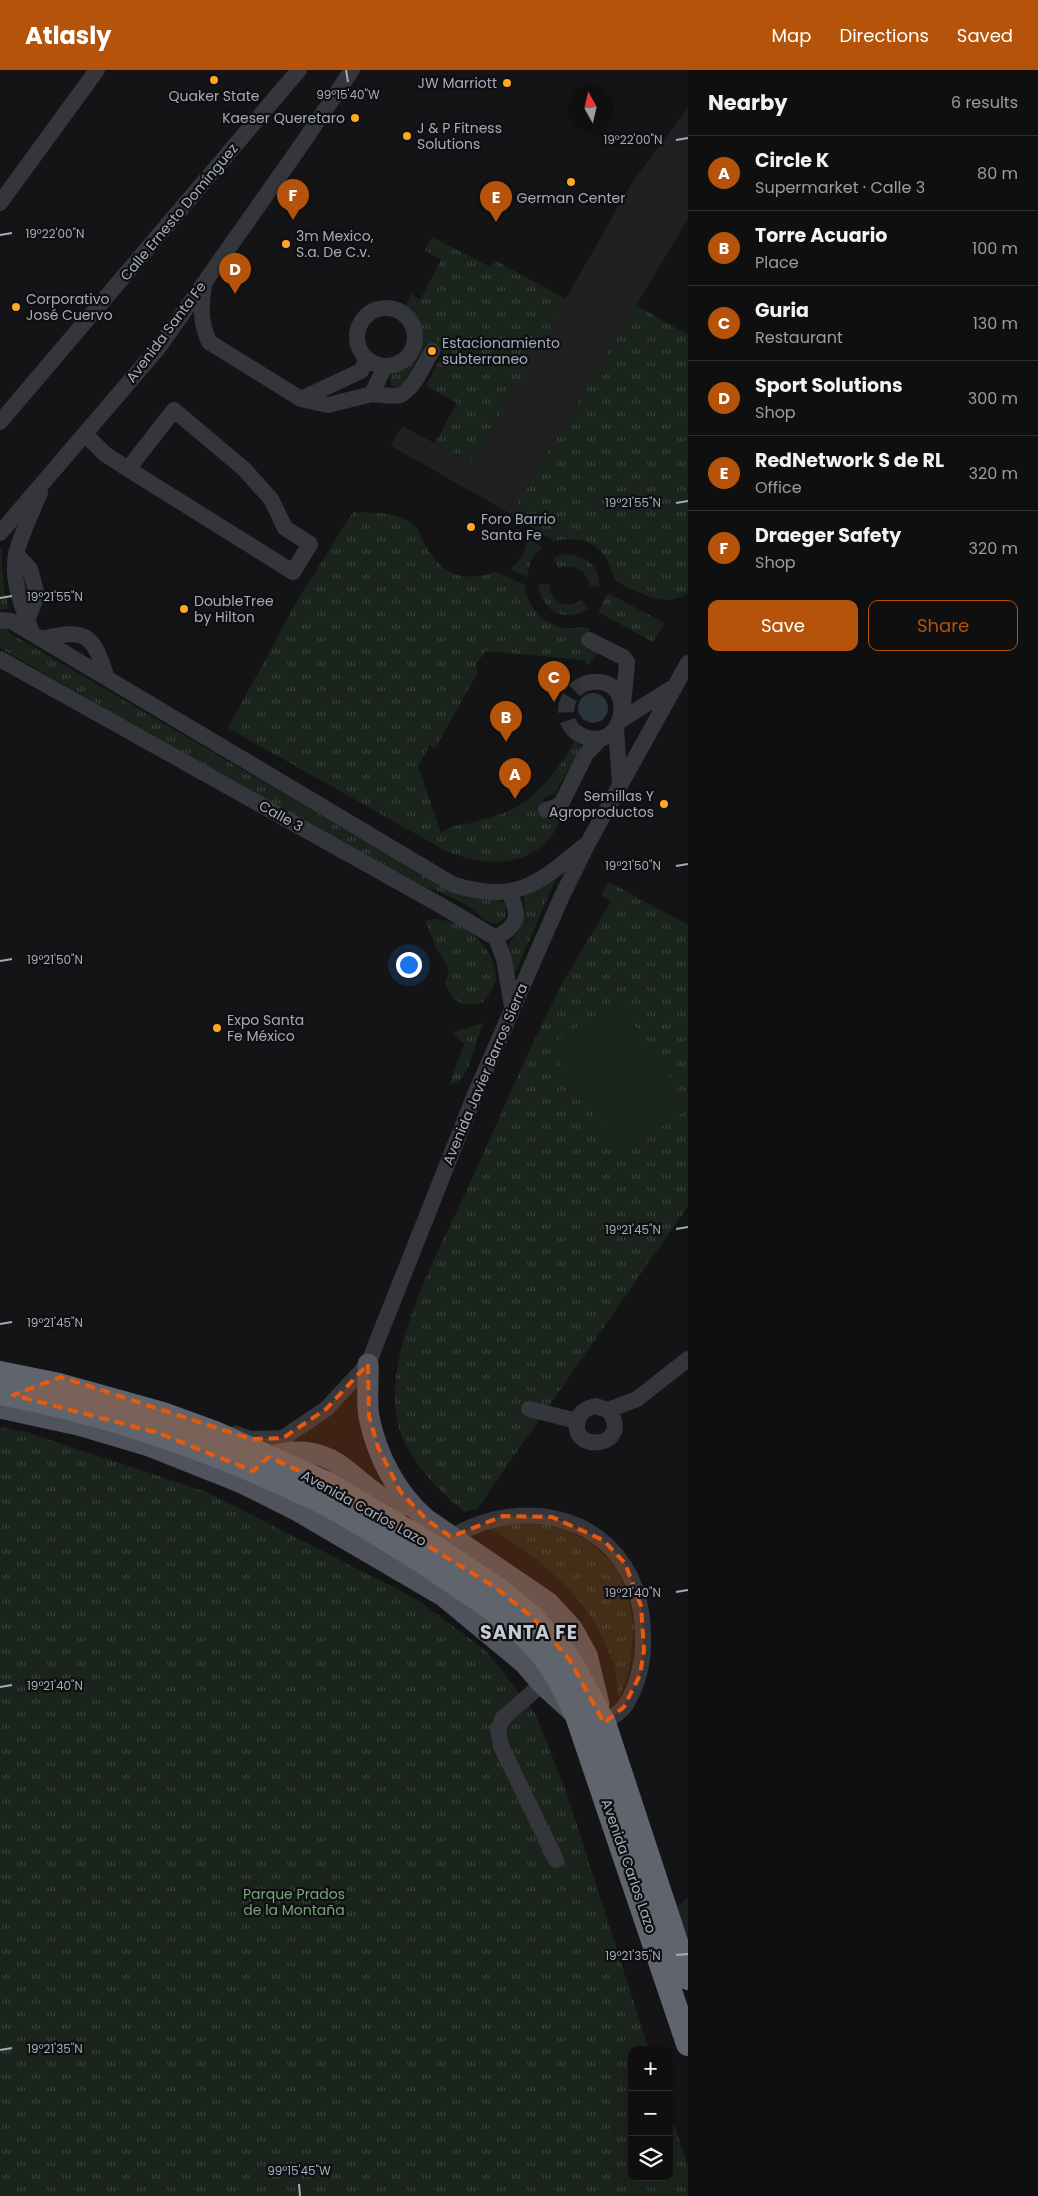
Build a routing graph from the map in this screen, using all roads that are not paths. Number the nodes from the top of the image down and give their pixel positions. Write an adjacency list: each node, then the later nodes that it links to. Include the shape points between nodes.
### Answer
1 (97, 70): 4 (street)
2 (299, 70): 11 (street, Calle Ernesto Domínguez)
3 (352, 70): 5 (street, Avenida Santa Fe)
4 (0, 203)
5 (204, 282): 10 (street, via 202,326 209,342); 12 (street, Avenida Santa Fe, via 159,347)
6 (432, 350): 9 (street, via 410,389 402,395)
7 (367, 360): 8 (street); 8 (street, via 357,343 359,325 372,311 390,308 399,311 412,324 415,343 404,360); 10 (street, via 361,371)
8 (385, 366): 9 (street)
9 (372, 394): 10 (street, via 328,405)
10 (301, 398)
11 (0, 422)
12 (84, 434): 13 (street, via 105,454); 14 (street, Avenida Santa Fe)
13 (128, 469): 13 (street, via 293,572 310,544 285,528 271,499 244,469 174,410)
14 (44, 481): 15 (street, Avenida Santa Fe); 17 (street, via 16,554 17,585)
15 (0, 533)
16 (0, 620): 17 (street, Calle 3, via 12,621)
17 (33, 631): 21 (street, Calle 3); 21 (street, via 84,636 94,645)
18 (589, 640): 24 (street, via 627,662)
19 (0, 659): 31 (street, Calle 3)
20 (688, 664): 23 (street, Avenida Javier Barros Sierra)
21 (107, 678): 30 (street, Calle 3, via 454,886 472,891)
22 (587, 683): 24 (street, via 602,682 617,693 622,701)
23 (675, 686): 24 (street); 27 (street, Avenida Javier Barros Sierra)
24 (620, 720): 26 (street, via 609,734); 27 (street)
25 (577, 733): 26 (street, via 591,739)
26 (601, 738): 28 (street, via 586,754 562,804)
27 (620, 785): 29 (street, Avenida Javier Barros Sierra)
28 (546, 810)
29 (588, 843): 30 (street, Calle 3, via 547,876); 32 (street, Avenida Javier Barros Sierra)
30 (509, 892): 31 (street, via 517,911 516,920)
31 (496, 938): 32 (street, via 506,968)
32 (512, 1010): 34 (street, Avenida Javier Barros Sierra)
33 (688, 1359): 42 (street, via 637,1399)
34 (368, 1364): 37 (street, Avenida Javier Barros Sierra, via 326,1409 283,1438 250,1439 124,1394); 45 (main road, Avenida Carlos Lazo, via 369,1416 378,1448 391,1477)
35 (0, 1365): 37 (street)
36 (0, 1373): 46 (highway, Avenida Carlos Lazo, bridge, via 59,1385 163,1414 215,1433 328,1484)
37 (61, 1377): 39 (main road)
38 (0, 1393): 46 (highway, Avenida Carlos Lazo, bridge, via 51,1402 206,1450)
39 (0, 1400)
40 (0, 1408): 44 (main road, Avenida Carlos Lazo, via 78,1425 148,1446)
41 (529, 1409): 43 (street)
42 (608, 1410): 43 (street, via 588,1407); 43 (street, via 613,1416 614,1429 604,1442 597,1444 585,1440 578,1431)
43 (577, 1421)
44 (242, 1483): 45 (main road, via 272,1456 311,1453 342,1465 388,1501); 47 (main road, Avenida Carlos Lazo, via 296,1510 443,1596 524,1663)
45 (411, 1506): 46 (main road, Avenida Carlos Lazo)
46 (440, 1551): 48 (highway, Avenida Carlos Lazo, via 486,1606 531,1641 566,1689); 49 (highway, Avenida Carlos Lazo, via 496,1588 532,1617 569,1659); 49 (street, via 480,1523 503,1516 528,1514 576,1524 603,1540 625,1563 641,1606 644,1650 640,1675 624,1707)
47 (542, 1684): 48 (main road, Avenida Carlos Lazo); 50 (street, via 503,1718 498,1728 500,1746)
48 (577, 1716): 52 (highway, Avenida Carlos Lazo)
49 (604, 1723): 51 (highway, Avenida Carlos Lazo)
50 (556, 1860)
51 (688, 1978)
52 (688, 2044)

